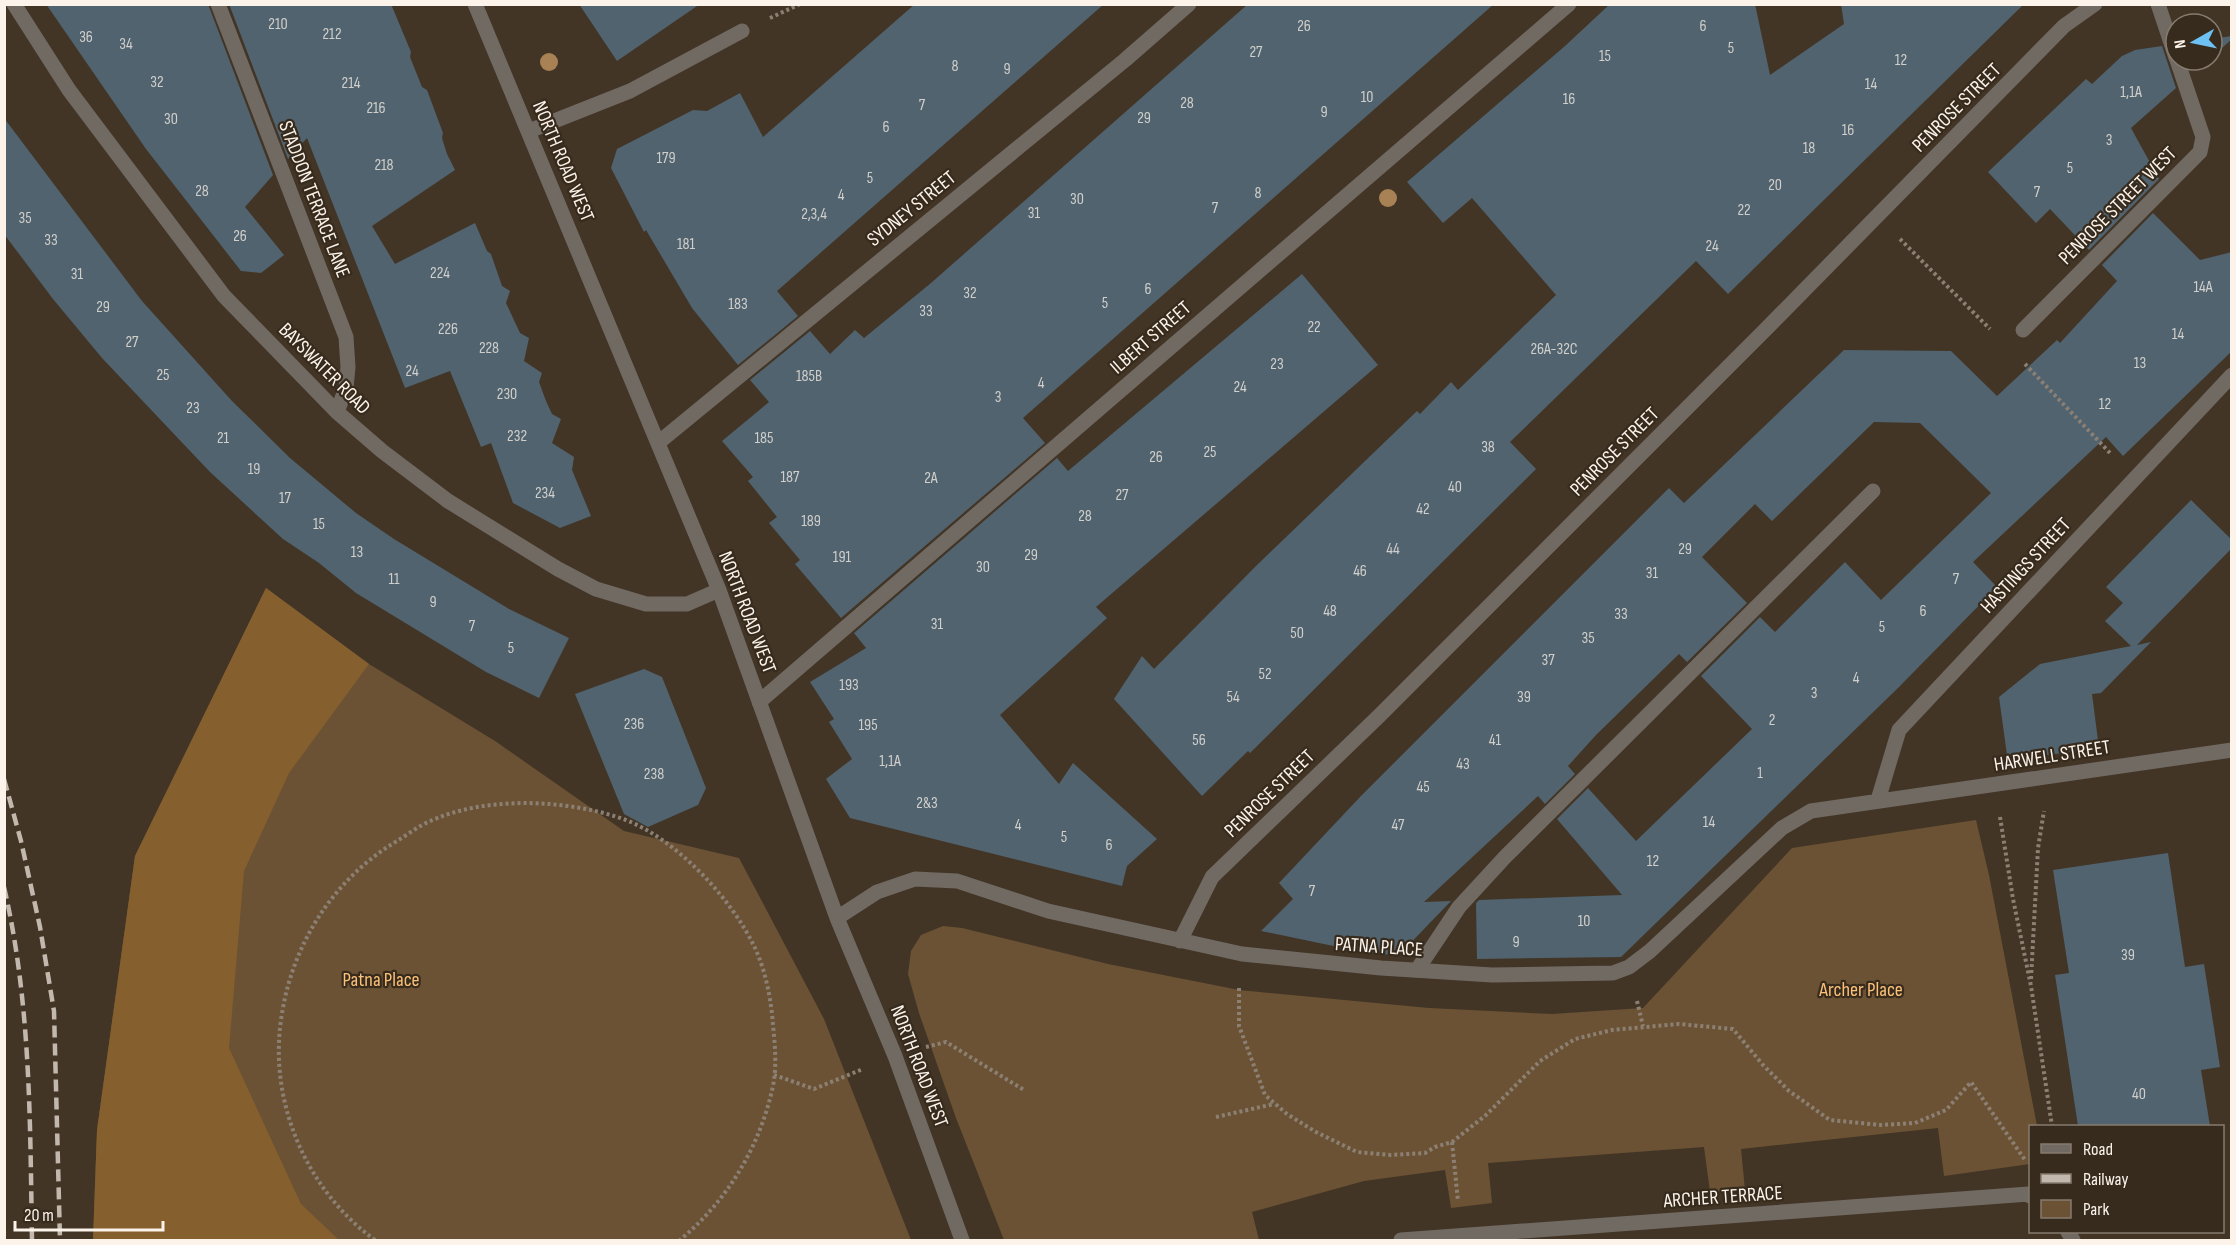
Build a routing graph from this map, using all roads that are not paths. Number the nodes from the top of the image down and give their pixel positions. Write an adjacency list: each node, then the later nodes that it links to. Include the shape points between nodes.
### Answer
1 (14, 4): 14 (street, BAYSWATER ROAD, via 69,90 224,296)
2 (218, 4): 14 (street, STADDON TERRACE LANE, via 346,337 346,388)
3 (475, 4): 11 (street, NORTH ROAD WEST)
4 (1189, 4): 15 (street, SYDNEY STREET)
5 (1569, 4): 18 (street, ILBERT STREET)
6 (2095, 4): 22 (street, PENROSE STREET, via 2064,27 1514,581 1212,877)
7 (2158, 4): 8 (street, PENROSE STREET WEST)
8 (2164, 22)
9 (742, 31): 11 (street, via 630,91)
10 (2180, 72): 12 (street, PENROSE STREET WEST, via 2203,137 2200,152)
11 (529, 131): 15 (street, NORTH ROAD WEST)
12 (2022, 330)
13 (2232, 375): 20 (street, HASTINGS STREET, via 1899,730)
14 (337, 411): 17 (street, BAYSWATER ROAD, via 448,501 596,589 646,604 687,604)
15 (658, 443): 17 (street, NORTH ROAD WEST)
16 (1873, 491): 23 (street, via 1505,857 1459,907)
17 (719, 590): 18 (street, NORTH ROAD WEST)
18 (759, 702): 21 (street, NORTH ROAD WEST)
19 (2232, 750): 20 (street, HARWELL STREET)
20 (1878, 800): 23 (street, PATNA PLACE, via 1811,811 1782,828 1650,951 1629,967 1613,973 1492,975)
21 (837, 918): 22 (street, PATNA PLACE, via 877,892 915,879 957,881 1048,911); 26 (street, NORTH ROAD WEST, via 895,1056)
22 (1180, 941): 23 (street, PATNA PLACE, via 1242,954)
23 (1417, 970)
24 (2029, 1194): 25 (street, ARCHER TERRACE)
25 (1419, 1239): 27 (street)
26 (962, 1240)
27 (1401, 1240)

